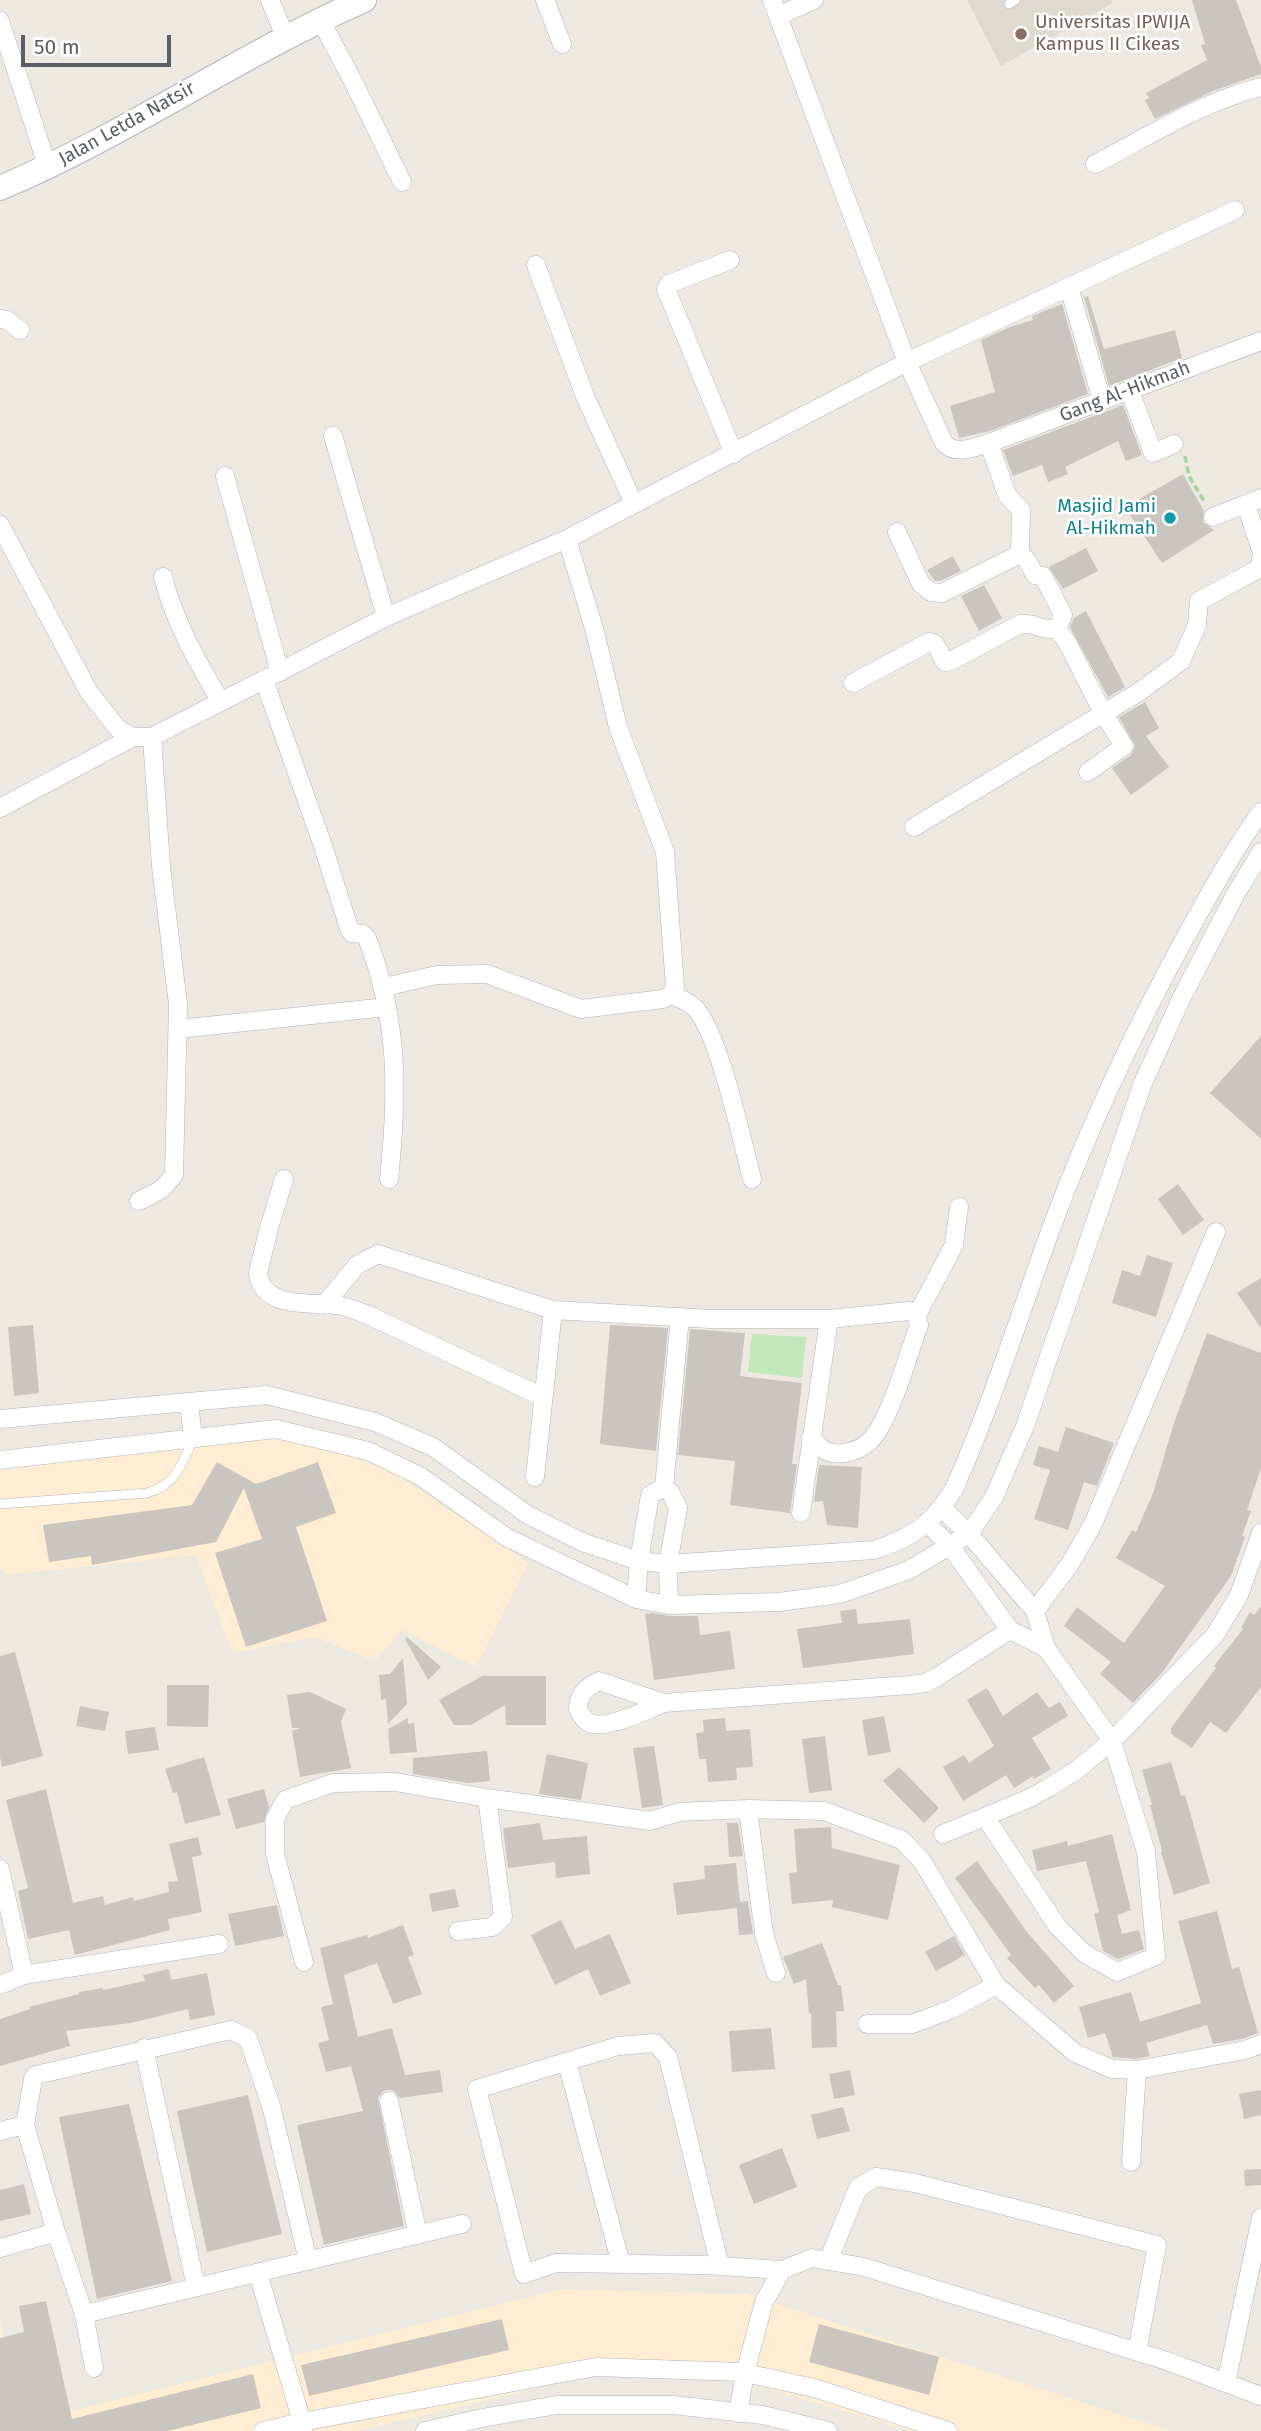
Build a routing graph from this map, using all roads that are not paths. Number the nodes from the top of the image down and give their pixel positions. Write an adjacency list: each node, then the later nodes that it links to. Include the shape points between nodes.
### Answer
1 (270, 0): 8 (street)
2 (364, 0): 6 (main road, Jalan Letda Natsir)
3 (545, 0): 9 (street)
4 (814, 0): 5 (street)
5 (775, 8): 22 (street)
6 (320, 19): 8 (main road, Jalan Letda Natsir); 13 (street)
7 (0, 21): 12 (street)
8 (285, 36): 12 (main road, Jalan Letda Natsir)
9 (562, 44)
10 (1261, 86): 11 (street, via 1209,105)
11 (1095, 164)
12 (48, 168): 14 (main road, Jalan Letda Natsir)
13 (402, 182)
14 (0, 188)
15 (1236, 210): 18 (street)
16 (730, 260): 28 (street, via 666,289)
17 (536, 265): 31 (street, via 585,396)
18 (1069, 287): 22 (street); 24 (street)
19 (0, 318): 20 (street)
20 (20, 330)
21 (1261, 341): 23 (street, Gang Al-Hikmah)
22 (906, 362): 26 (street, Gang Al-Hikmah, via 950,449); 28 (street)
23 (1130, 391): 24 (street, Gang Al-Hikmah); 27 (street, via 1153,453)
24 (1102, 401): 26 (street, Gang Al-Hikmah)
25 (333, 436): 40 (street)
26 (989, 443): 37 (street, via 1007,495 1021,510)
27 (1174, 444)
28 (734, 454): 31 (street)
29 (225, 477): 42 (street)
30 (1253, 502): 32 (street); 36 (street)
31 (634, 504): 35 (street)
32 (1213, 517)
33 (0, 525): 46 (street, via 89,692 118,729)
34 (897, 532): 37 (street, via 921,584 931,592 942,593)
35 (567, 539): 40 (street); 56 (street, via 618,727 665,852 676,987)
36 (1261, 550)
37 (1020, 554): 41 (street, via 1035,575 1044,576 1063,615)
38 (1261, 559): 45 (street, via 1259,568 1199,601 1197,625 1181,661)
39 (163, 577): 44 (street, via 179,626)
40 (386, 617): 42 (street)
41 (1057, 629): 43 (street, via 1020,624 945,662 929,642); 45 (street)
42 (272, 676): 44 (street); 55 (street, via 349,928 366,938)
43 (853, 683)
44 (221, 702): 47 (street)
45 (1103, 713): 48 (street, via 1124,746); 51 (street)
46 (133, 737): 47 (street); 49 (street)
47 (152, 737): 58 (street)
48 (1088, 772)
49 (0, 808)
50 (1261, 812): 53 (street)
51 (914, 827)
52 (1261, 852): 54 (street)
53 (1214, 884): 54 (street); 79 (street, via 1109,1088 964,1466)
54 (1235, 895): 83 (street, via 1143,1083 1025,1426 994,1497)
55 (384, 987): 56 (street, via 437,975 487,974 581,1009); 57 (street)
56 (671, 995): 60 (street, via 695,1008 710,1032)
57 (387, 1007): 58 (street); 61 (street, via 394,1045 395,1118)
58 (179, 1029): 62 (street, via 174,1175 162,1189)
59 (284, 1179): 65 (street, via 258,1277 278,1298)
60 (752, 1179)
61 (389, 1180)
62 (139, 1200)
63 (959, 1208): 67 (street, via 954,1245)
64 (1216, 1232): 89 (street, via 1093,1524)
65 (324, 1305): 66 (street, via 358,1265 378,1254); 70 (street, via 368,1315)
66 (553, 1310): 68 (street); 70 (street)
67 (917, 1315): 69 (street, via 909,1311); 74 (street, via 919,1325 874,1437 860,1449 839,1454 822,1448)
68 (680, 1317): 69 (street); 77 (street)
69 (829, 1319): 74 (street)
70 (543, 1396): 76 (street)
71 (189, 1403): 72 (street); 73 (street); 85 (street, via 267,1395 375,1422 433,1447 528,1515 582,1542)
72 (0, 1419)
73 (193, 1437): 75 (street); 78 (lane, via 179,1472 157,1491); 87 (street, via 275,1429 368,1451 420,1476 506,1537)
74 (811, 1437): 80 (street)
75 (0, 1460)
76 (535, 1478)
77 (664, 1487): 85 (street, via 650,1495); 86 (street, via 678,1508)
78 (0, 1504)
79 (942, 1508): 81 (street); 83 (street)
80 (801, 1513)
81 (928, 1524): 84 (street); 86 (street, via 898,1543 874,1550)
82 (1261, 1533): 93 (street, via 1239,1595 1215,1635)
83 (969, 1534): 84 (street); 89 (street)
84 (950, 1546): 88 (street, via 909,1570 840,1594 779,1602); 90 (street)
85 (639, 1561): 86 (street); 87 (street)
86 (668, 1564): 88 (street)
87 (636, 1599): 88 (street)
88 (669, 1605)
89 (1035, 1611): 91 (street)
90 (1010, 1630): 91 (street); 92 (street, via 926,1683)
91 (1046, 1648): 93 (street)
92 (664, 1703)
93 (1112, 1741): 96 (street, via 1074,1773); 96 (street, via 1146,1852 1156,1956 1117,1972 1084,1953 1058,1927)
94 (487, 1798): 95 (street, via 650,1821 679,1812); 99 (street, via 503,1917 492,1927); 101 (street, via 395,1782 333,1783 285,1800 275,1819 275,1854)
95 (748, 1809): 102 (street, via 764,1934); 105 (street, via 824,1811 902,1840 922,1861)
96 (985, 1816): 97 (street)
97 (943, 1834)
98 (0, 1869): 103 (street)
99 (458, 1931)
100 (219, 1944): 103 (street)
101 (304, 1962)
102 (776, 1973)
103 (24, 1975): 104 (street)
104 (0, 1985)
105 (996, 1985): 106 (street, via 912,2024); 110 (street, via 1075,2053 1112,2069)
106 (867, 2024)
107 (1261, 2044): 110 (street)
108 (144, 2048): 112 (street, via 36,2075); 120 (street, via 231,2030 248,2038 272,2109); 126 (street)
109 (567, 2063): 122 (street); 122 (street, via 477,2089 524,2274 556,2263); 123 (street, via 618,2046 655,2043 668,2057)
110 (1137, 2070): 114 (street)
111 (389, 2101): 118 (street)
112 (25, 2124): 113 (street); 117 (street)
113 (0, 2131)
114 (1131, 2162)
115 (1261, 2218): 131 (street)
116 (462, 2224): 118 (street)
117 (56, 2232): 119 (street); 127 (street)
118 (418, 2235): 120 (street)
119 (0, 2248)
120 (308, 2261): 125 (street)
121 (828, 2261): 124 (street, via 812,2258); 128 (street, via 864,2267); 128 (street, via 858,2188 876,2177 1157,2245)
122 (621, 2264): 123 (street)
123 (720, 2266): 124 (street)
124 (782, 2270): 130 (street, via 764,2302)
125 (258, 2273): 126 (street); 135 (street)
126 (196, 2287): 127 (street)
127 (84, 2314): 129 (street)
128 (1137, 2352): 131 (street)
129 (94, 2368)
130 (745, 2373): 133 (street); 135 (street, via 596,2367); 139 (street, via 814,2388)
131 (1226, 2384): 132 (street)
132 (1261, 2396)
133 (738, 2413): 134 (street, via 673,2405 557,2405); 138 (street)
134 (483, 2424): 137 (street)
135 (302, 2426): 136 (street)
136 (263, 2431)
137 (425, 2431)
138 (828, 2431)
139 (948, 2431)

